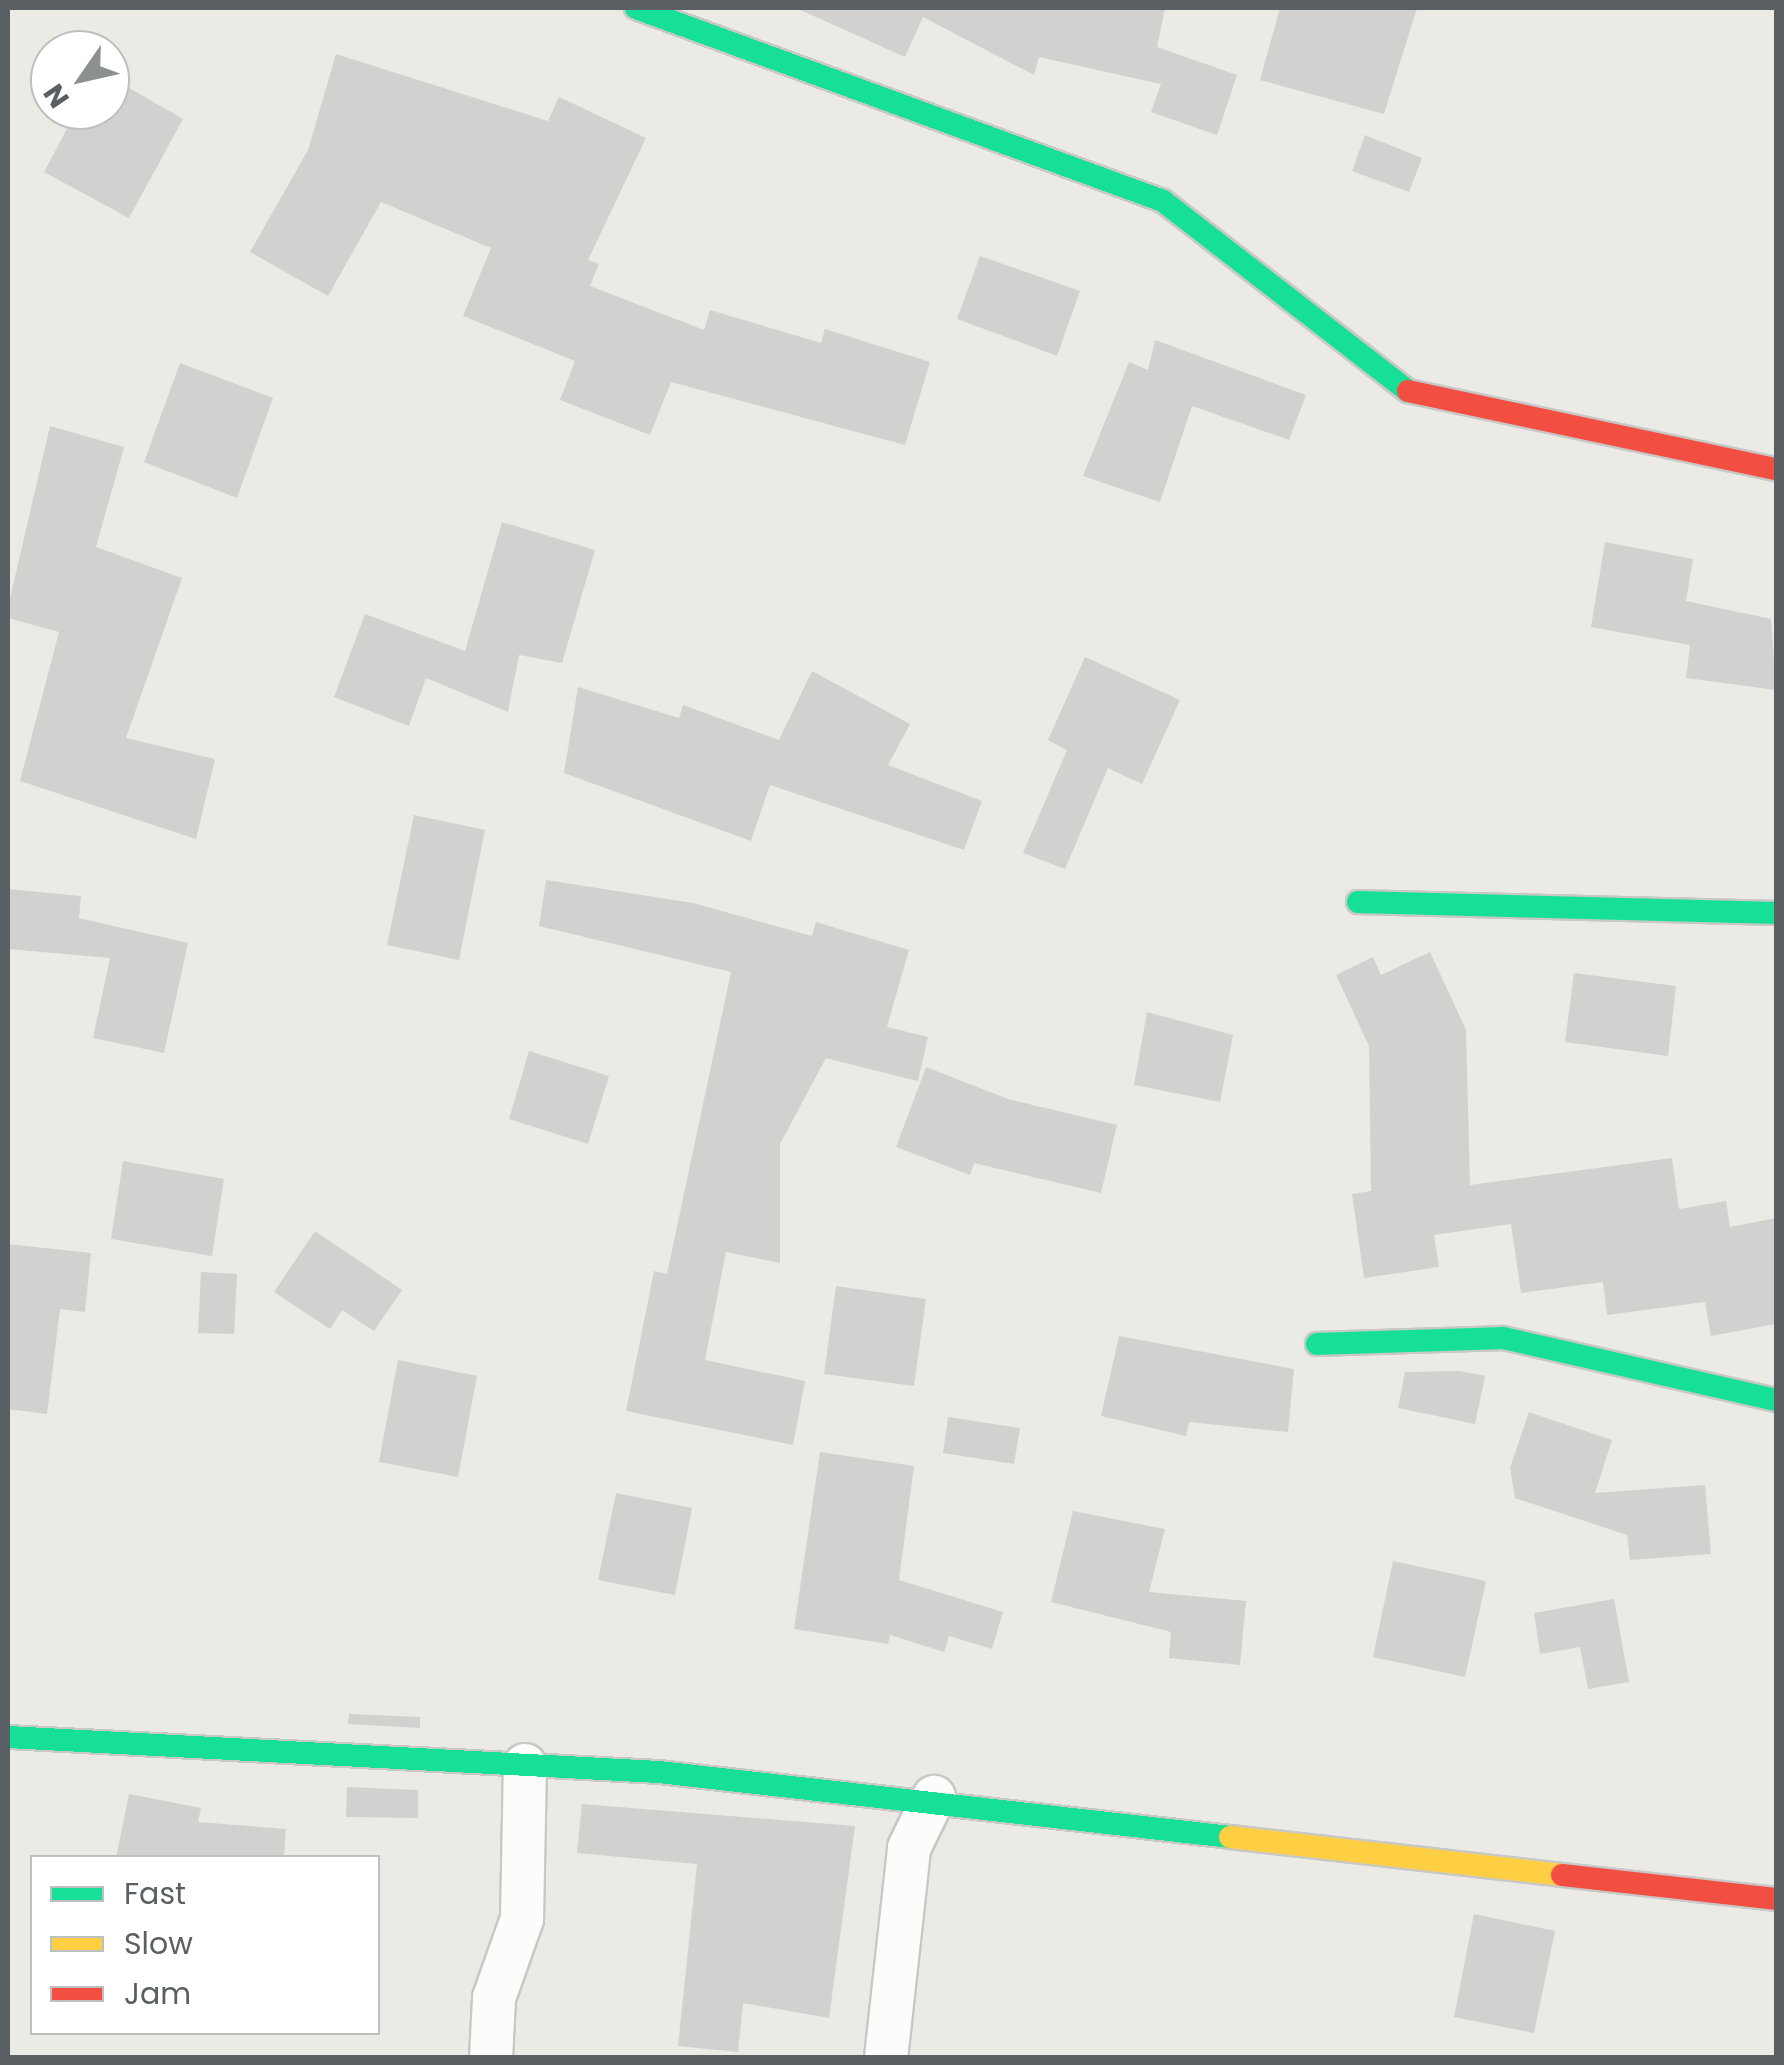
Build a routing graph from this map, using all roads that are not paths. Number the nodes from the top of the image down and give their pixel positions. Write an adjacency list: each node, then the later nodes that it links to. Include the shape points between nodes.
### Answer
1 (636, 8): 2 (street, via 1163,201 1400,389)
2 (1776, 469)
3 (1358, 902): 4 (street)
4 (1776, 913)
5 (1317, 1344): 6 (street, via 1503,1338)
6 (1776, 1400)
7 (8, 1737): 8 (street)
8 (525, 1764): 9 (street); 11 (street, via 522,1919 494,1998)
9 (934, 1798): 10 (street); 12 (street, via 909,1848)
10 (1776, 1899)
11 (490, 2058)
12 (886, 2058)

